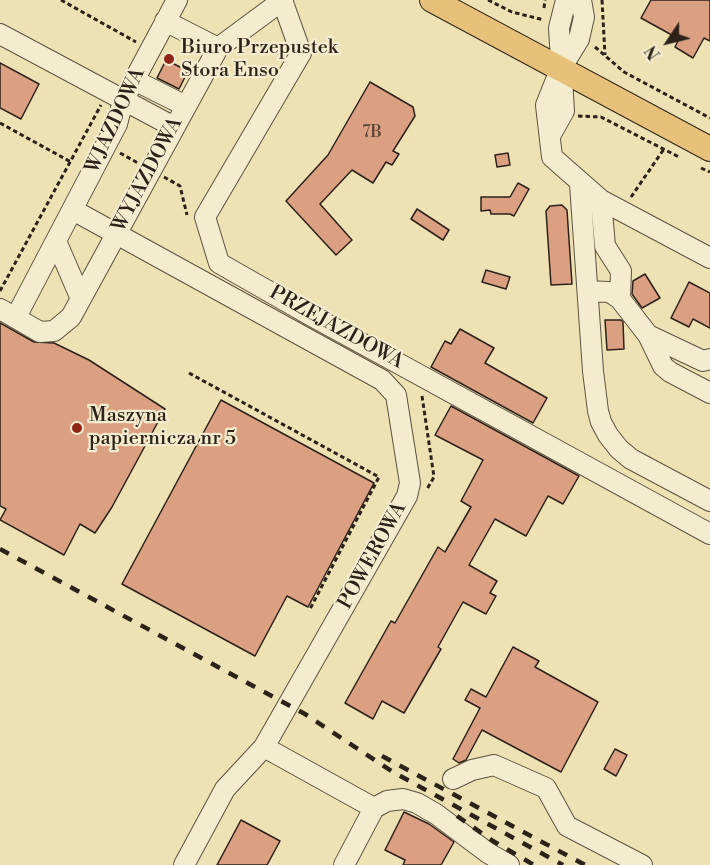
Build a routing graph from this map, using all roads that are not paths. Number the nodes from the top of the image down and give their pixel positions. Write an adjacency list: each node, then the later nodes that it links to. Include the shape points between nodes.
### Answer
1 (177, 0): 6 (street, WJAZDOWA)
2 (282, 0): 8 (street, WYJAZDOWA); 30 (street, PRZEJAZDOWA, via 301,52 205,217 219,263)
3 (432, 0): 9 (main road)
4 (566, 0): 9 (street, via 559,28)
5 (581, 0): 9 (street, via 584,17 579,39)
6 (165, 21): 8 (street); 10 (street, WJAZDOWA)
7 (0, 34): 11 (street)
8 (218, 48): 12 (street, WYJAZDOWA)
9 (560, 70): 14 (street, via 546,105); 14 (street, via 564,111); 15 (main road)
10 (134, 80): 11 (street, WJAZDOWA); 12 (street)
11 (115, 97): 13 (street); 18 (street, WJAZDOWA, via 117,124)
12 (186, 106): 13 (street, WYJAZDOWA)
13 (174, 128): 19 (street, WYJAZDOWA)
14 (550, 136): 16 (street, via 552,157)
15 (705, 158)
16 (580, 184): 17 (street); 22 (street)
17 (602, 200): 21 (street); 24 (street, via 605,246 621,271)
18 (73, 210): 19 (street, POWEROWA); 20 (street, WJAZDOWA)
19 (117, 234): 23 (street, WYJAZDOWA); 31 (street, POWEROWA, via 382,380 396,395 410,483 406,496)
20 (56, 241): 23 (street); 25 (street, WJAZDOWA)
21 (710, 258)
22 (588, 291): 24 (street, via 608,292); 29 (street, via 598,411 608,435 632,459)
23 (81, 299): 25 (street, WYJAZDOWA, via 71,317 54,331 40,332)
24 (620, 299): 26 (street)
25 (8, 313)
26 (648, 335): 27 (street, via 703,361); 28 (street, via 663,366)
27 (710, 359)
28 (710, 393)
29 (710, 501)
30 (710, 534)
31 (264, 747): 33 (street); 34 (street, POWEROWA, via 225,789)
32 (453, 779): 37 (street, via 494,765 536,783 546,788 567,826)
33 (374, 808): 35 (street); 36 (street, via 403,799 417,803)
34 (184, 865)
35 (344, 865)
36 (508, 865)
37 (642, 865)

